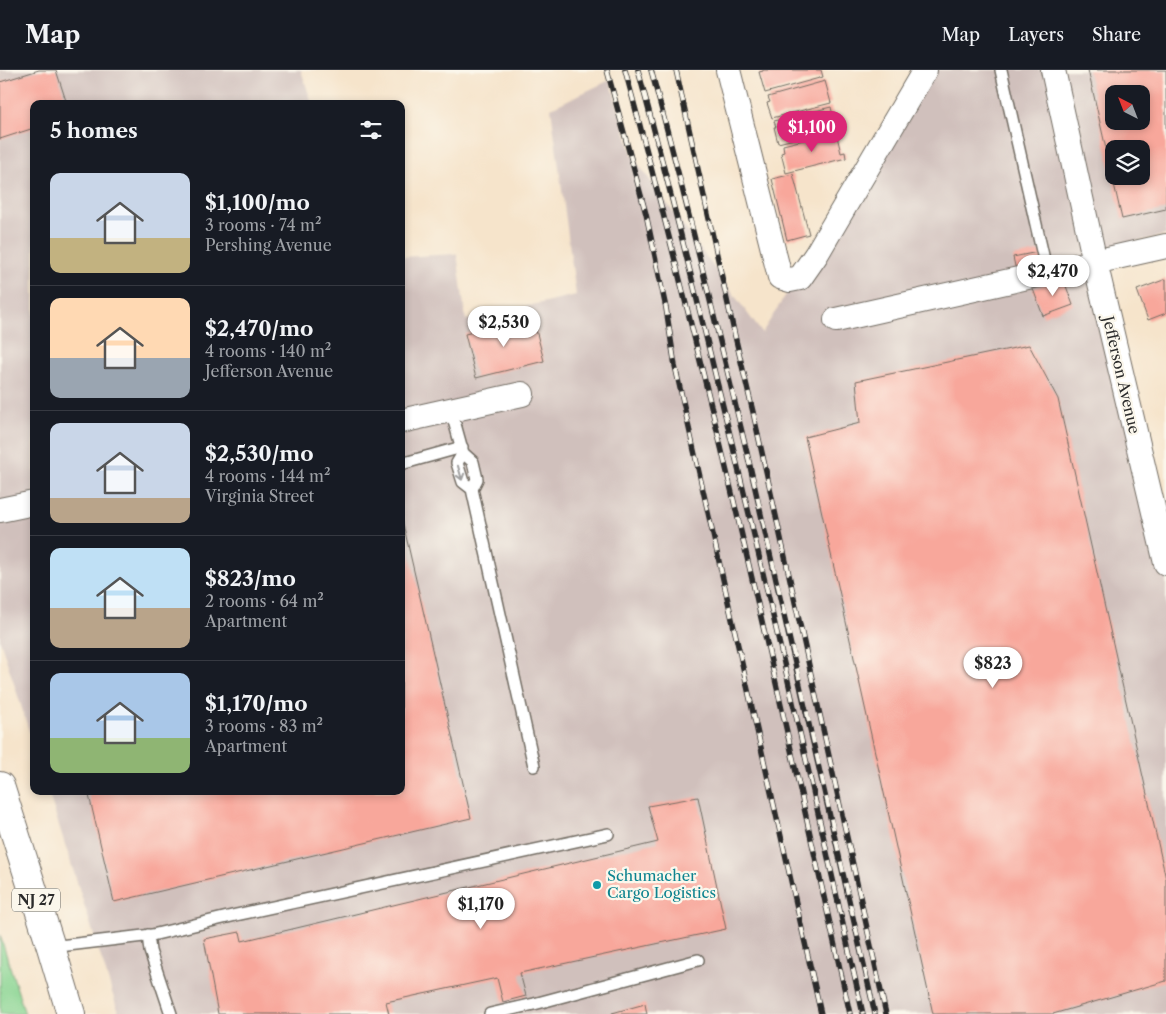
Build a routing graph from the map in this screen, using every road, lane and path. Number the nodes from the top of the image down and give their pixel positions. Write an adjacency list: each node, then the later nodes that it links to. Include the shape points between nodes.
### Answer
1 (728, 70): 2 (street, via 780,277 790,280 800,278 816,255)
2 (925, 70)
3 (1001, 70): 7 (lane)
4 (1053, 70): 6 (street, Jefferson Avenue)
5 (1166, 246): 6 (street)
6 (1094, 262): 7 (street); 16 (street, Jefferson Avenue)
7 (1047, 273): 8 (street)
8 (836, 320)
9 (522, 394): 10 (street)
10 (451, 410): 11 (street); 12 (lane)
11 (405, 420)
12 (463, 450): 13 (lane); 17 (lane, via 473,462 477,479 472,489)
13 (405, 463)
14 (30, 504): 15 (street)
15 (0, 510)
16 (1166, 562)
17 (534, 766)
18 (0, 786): 21 (main road, NJ 27)
19 (608, 834): 20 (lane)
20 (148, 935): 21 (lane); 24 (lane, via 150,951)
21 (51, 947): 23 (main road, NJ 27)
22 (698, 960): 25 (lane)
23 (71, 1014)
24 (171, 1014)
25 (490, 1014)

